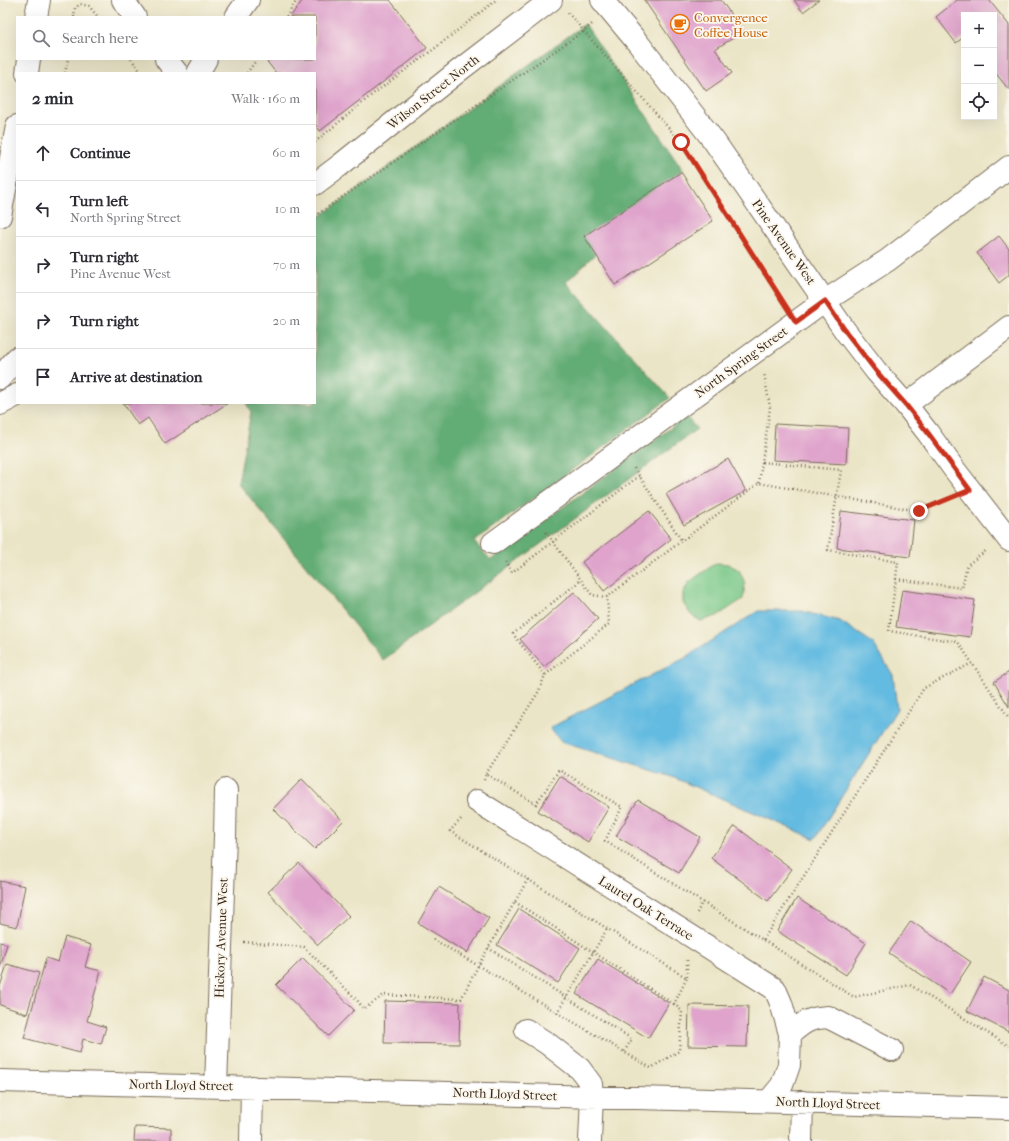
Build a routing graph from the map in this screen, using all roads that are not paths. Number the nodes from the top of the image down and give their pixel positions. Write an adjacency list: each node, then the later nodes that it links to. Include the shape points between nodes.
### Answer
1 (39, 0): 6 (street)
2 (123, 0): 7 (street)
3 (248, 0): 8 (street)
4 (606, 4): 19 (street, Pine Avenue West, via 714,141)
5 (559, 5): 17 (street, Wilson Street North, via 461,69)
6 (36, 16)
7 (134, 16)
8 (237, 16)
9 (29, 60): 12 (street)
10 (167, 60): 13 (street)
11 (205, 60): 14 (street)
12 (27, 72)
13 (176, 72)
14 (199, 72)
15 (16, 131): 18 (street)
16 (1009, 167): 19 (street, North Spring Street, via 888,260)
17 (316, 183)
18 (0, 216)
19 (825, 301): 25 (street, Pine Avenue West, via 876,371); 27 (street, North Spring Street)
20 (1009, 327): 25 (street)
21 (16, 359): 22 (street)
22 (0, 378)
23 (16, 396): 24 (street)
24 (0, 404)
25 (906, 405): 26 (street, Pine Avenue West)
26 (1008, 539)
27 (493, 543)
28 (226, 790): 34 (street, Hickory Avenue West)
29 (477, 801): 31 (street, Laurel Oak Terrace, via 775,989)
30 (526, 1030): 36 (street, via 580,1069 591,1084)
31 (790, 1034): 32 (street, via 802,1023 828,1017); 37 (street, Laurel Oak Terrace, via 789,1065 782,1085)
32 (892, 1050)
33 (0, 1081): 34 (street, North Lloyd Street)
34 (216, 1086): 35 (street, North Lloyd Street)
35 (252, 1094): 36 (street, North Lloyd Street); 40 (street)
36 (592, 1096): 37 (street, North Lloyd Street); 41 (street)
37 (769, 1101): 38 (street, North Lloyd Street)
38 (802, 1102): 39 (street, North Lloyd Street); 42 (street)
39 (1009, 1108)
40 (251, 1141)
41 (590, 1141)
42 (801, 1141)

